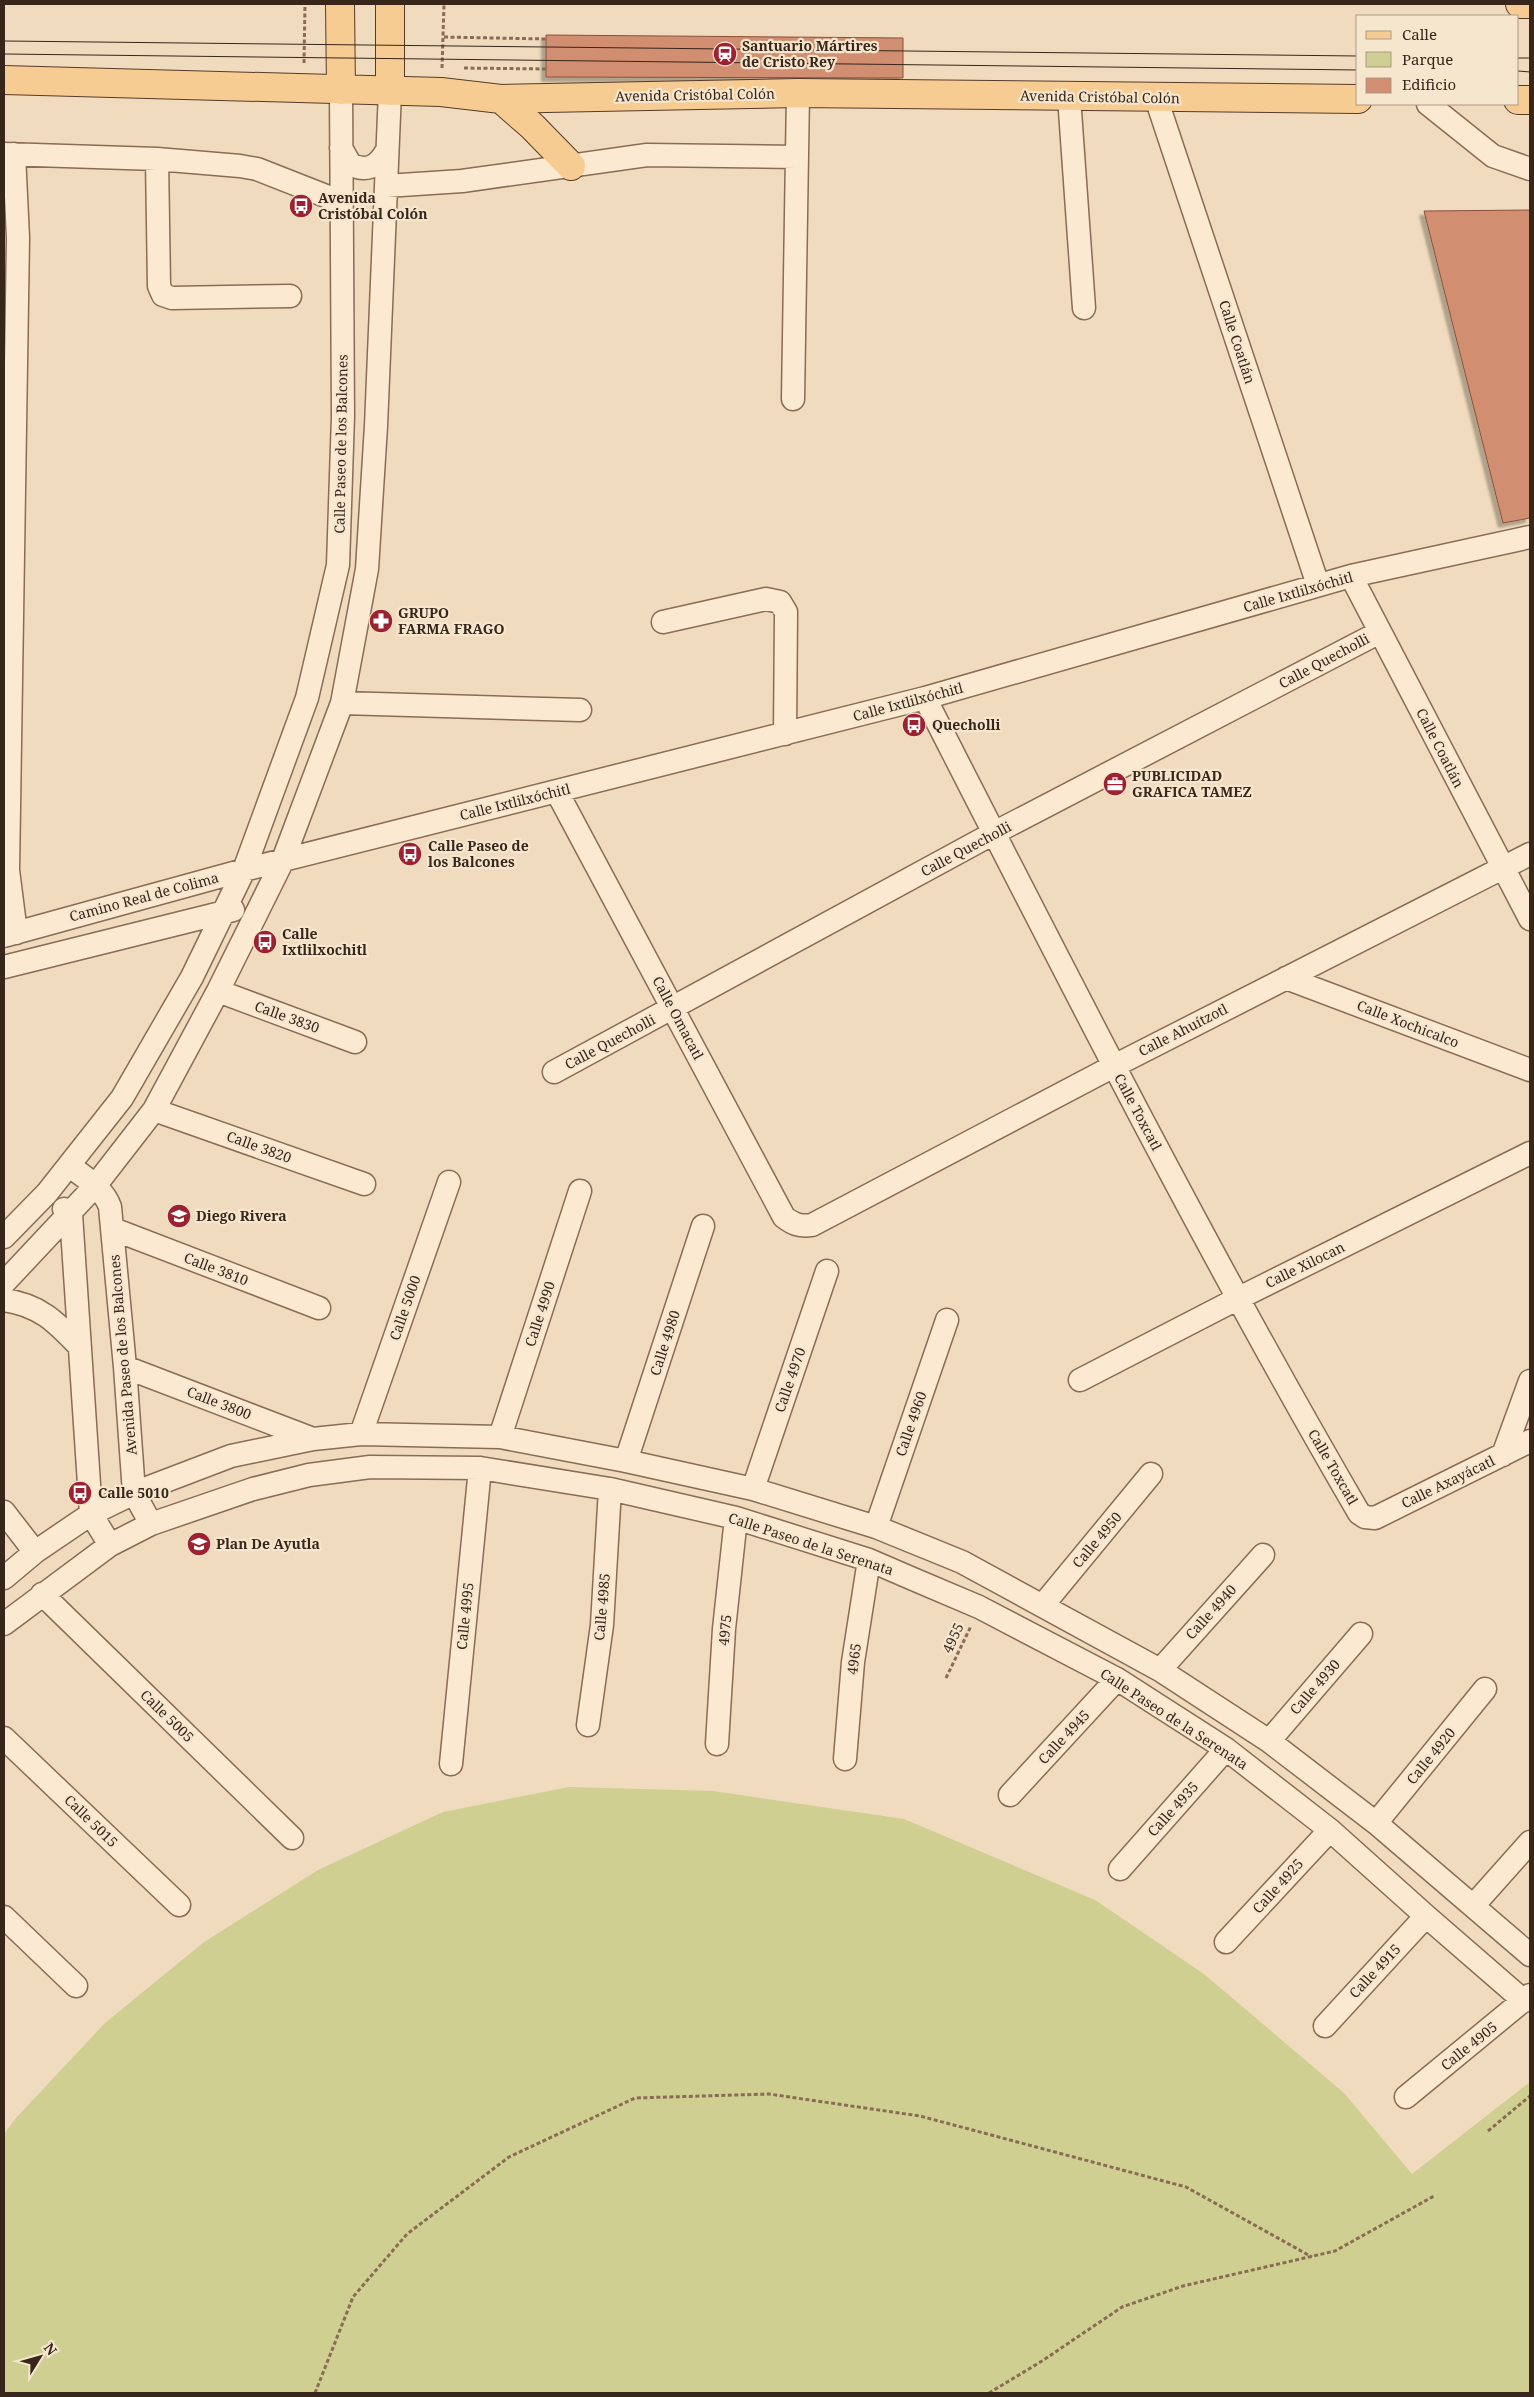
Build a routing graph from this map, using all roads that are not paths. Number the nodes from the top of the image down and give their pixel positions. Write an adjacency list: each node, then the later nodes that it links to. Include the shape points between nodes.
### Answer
1 (340, 4): 6 (main road, Calle Paseo de los Balcones)
2 (390, 4): 7 (main road)
3 (1520, 4): 4 (main road)
4 (1530, 4)
5 (4, 80): 6 (main road, Avenida Cristóbal Colón)
6 (341, 90): 7 (main road, Avenida Cristóbal Colón); 14 (street, Calle Paseo de los Balcones)
7 (390, 90): 10 (main road, Avenida Cristóbal Colón, via 445,76); 15 (street)
8 (798, 94): 9 (main road, Avenida Cristóbal Colón); 10 (main road, Avenida Cristóbal Colón); 17 (street)
9 (1069, 97): 11 (main road, Avenida Cristóbal Colón); 25 (street)
10 (501, 98): 19 (main road)
11 (1156, 98): 12 (main road, Avenida Cristóbal Colón); 30 (street, Calle Coatlán)
12 (1356, 99)
13 (1429, 105): 20 (street, via 1493,156)
14 (341, 148): 15 (street, via 350,164 366,169 375,166); 22 (street, Calle Paseo de los Balcones)
15 (386, 152): 21 (street)
16 (9, 154): 18 (street); 23 (street)
17 (797, 157): 19 (street, via 647,155); 27 (street)
18 (157, 159): 22 (street, via 257,169); 24 (street, via 159,286 163,295 172,298)
19 (571, 166): 21 (street, via 462,181)
20 (1530, 169)
21 (386, 186): 34 (street, via 367,569)
22 (341, 202): 43 (street, Calle Paseo de los Balcones, via 343,416 338,565 307,698)
23 (11, 208): 26 (street)
24 (290, 296)
25 (1084, 308)
26 (9, 331): 38 (street)
27 (793, 399)
28 (1530, 537): 29 (street, Calle Ixtlilxóchitl)
29 (1351, 576): 30 (street, Calle Ixtlilxóchitl); 32 (street, Calle Coatlán)
30 (1318, 586): 33 (street, Calle Ixtlilxóchitl)
31 (663, 622): 36 (street, via 766,599 780,602 786,612)
32 (1380, 632): 39 (street, Calle Quecholli); 42 (street, Calle Coatlán)
33 (925, 698): 36 (street, Calle Ixtlilxóchitl); 39 (street, Calle Toxcatl)
34 (342, 702): 35 (street); 41 (street)
35 (580, 710)
36 (785, 734): 37 (street, Calle Ixtlilxóchitl)
37 (557, 792): 41 (street, Calle Ixtlilxóchitl); 52 (street, Calle Omacatl)
38 (7, 830): 44 (street)
39 (994, 833): 52 (street, Calle Quecholli); 54 (street, Calle Toxcatl)
40 (1530, 854): 42 (street, Calle Ahuítzotl)
41 (283, 860): 43 (street, Camino Real de Colima); 45 (street)
42 (1502, 868): 47 (street, Calle Coatlán); 50 (street, Calle Ahuítzotl)
43 (244, 870): 46 (street); 48 (street, Camino Real de Colima)
44 (7, 894): 48 (street)
45 (263, 902): 46 (street); 51 (street)
46 (225, 912): 49 (street); 59 (street, via 192,978 122,1098)
47 (1530, 919)
48 (10, 934)
49 (4, 967)
50 (1286, 978): 54 (street, Calle Ahuítzotl); 55 (street, Calle Xochicalco)
51 (218, 991): 53 (street, Calle 3830); 57 (street)
52 (673, 1008): 56 (street, Calle Quecholli); 66 (street, Calle Omacatl, via 784,1217 796,1226)
53 (355, 1042)
54 (1114, 1066): 66 (street, Calle Ahuítzotl); 72 (street, Calle Toxcatl)
55 (1530, 1070)
56 (554, 1072)
57 (154, 1110): 61 (street, Calle 3820); 62 (street)
58 (1530, 1153): 72 (street, Calle Xilocan)
59 (70, 1166): 62 (street, Avenida Paseo de los Balcones); 64 (street)
60 (449, 1182): 80 (street, Calle 5000)
61 (364, 1184)
62 (95, 1186): 65 (street); 68 (street, Avenida Paseo de los Balcones, via 108,1201)
63 (580, 1191): 81 (street, Calle 4990)
64 (47, 1193): 65 (street); 69 (street)
65 (71, 1214): 71 (street); 76 (street)
66 (812, 1225)
67 (703, 1226): 85 (street, Calle 4980)
68 (113, 1229): 74 (street, Calle 3810); 77 (street, Avenida Paseo de los Balcones)
69 (4, 1237)
70 (827, 1271): 89 (street, Calle 4970)
71 (4, 1283)
72 (1237, 1299): 78 (street, Calle Xilocan); 93 (street, Calle Toxcatl, via 1356,1508)
73 (4, 1300): 76 (street, via 16,1302 55,1320)
74 (319, 1308)
75 (947, 1320): 96 (street, Calle 4960)
76 (80, 1347): 92 (street)
77 (125, 1367): 82 (street, Calle 3800); 90 (street, Avenida Paseo de los Balcones)
78 (1080, 1380)
79 (1530, 1381): 84 (street)
80 (361, 1434): 81 (street); 82 (street)
81 (500, 1437): 85 (street)
82 (313, 1439): 90 (street, via 231,1456)
83 (1530, 1441): 84 (street, Calle Axayácatl)
84 (1503, 1455): 93 (street, Calle Axayácatl, via 1375,1518)
85 (626, 1461): 89 (street)
86 (480, 1468): 88 (street, Calle Paseo de la Serenata); 95 (street, Calle Paseo de la Serenata, via 370,1467 309,1475 253,1489); 115 (street, Calle 4995)
87 (1151, 1474): 103 (street, Calle 4950)
88 (610, 1489): 94 (street, Calle Paseo de la Serenata); 109 (street, Calle 4985, via 602,1625)
89 (753, 1489): 96 (street)
90 (134, 1493): 92 (street); 95 (street, Avenida Paseo de los Balcones)
91 (4, 1512): 98 (street)
92 (91, 1514): 97 (street); 98 (street)
93 (1365, 1517)
94 (736, 1518): 100 (street, Calle Paseo de la Serenata); 112 (street, 4975, via 724,1629)
95 (151, 1524): 97 (street, Calle Paseo de la Serenata)
96 (876, 1527): 103 (street, via 962,1562)
97 (110, 1545): 102 (street, Calle Paseo de la Serenata)
98 (36, 1552): 101 (street)
99 (1262, 1555): 106 (street, Calle 4940)
100 (869, 1560): 107 (street, Calle Paseo de la Serenata, via 979,1607); 114 (street, 4965, via 853,1662)
101 (4, 1578)
102 (42, 1594): 104 (street, Calle Paseo de la Serenata); 119 (street, Calle 5005)
103 (1043, 1605): 106 (street)
104 (4, 1624)
105 (1361, 1634): 111 (street, Calle 4930)
106 (1160, 1670): 111 (street)
107 (1117, 1680): 113 (street, Calle Paseo de la Serenata); 116 (street, Calle 4945)
108 (1485, 1689): 117 (street, Calle 4920)
109 (588, 1725)
110 (4, 1738): 122 (street, Calle 5015)
111 (1269, 1741): 117 (street)
112 (717, 1744)
113 (1226, 1749): 118 (street, Calle Paseo de la Serenata); 121 (street, Calle 4935)
114 (845, 1759)
115 (451, 1764)
116 (1010, 1796)
117 (1376, 1822): 123 (street)
118 (1330, 1830): 124 (street, Calle Paseo de la Serenata); 126 (street, Calle 4925)
119 (292, 1838)
120 (1530, 1842): 123 (street)
121 (1120, 1869)
122 (179, 1905)
123 (1473, 1906): 127 (street)
124 (1426, 1916): 129 (street, Calle Paseo de la Serenata); 130 (street, Calle 4915)
125 (4, 1917): 128 (street)
126 (1226, 1942)
127 (1530, 1954)
128 (76, 1986)
129 (1527, 1998): 131 (street, Calle 4905)
130 (1325, 2026)
131 (1406, 2097)

